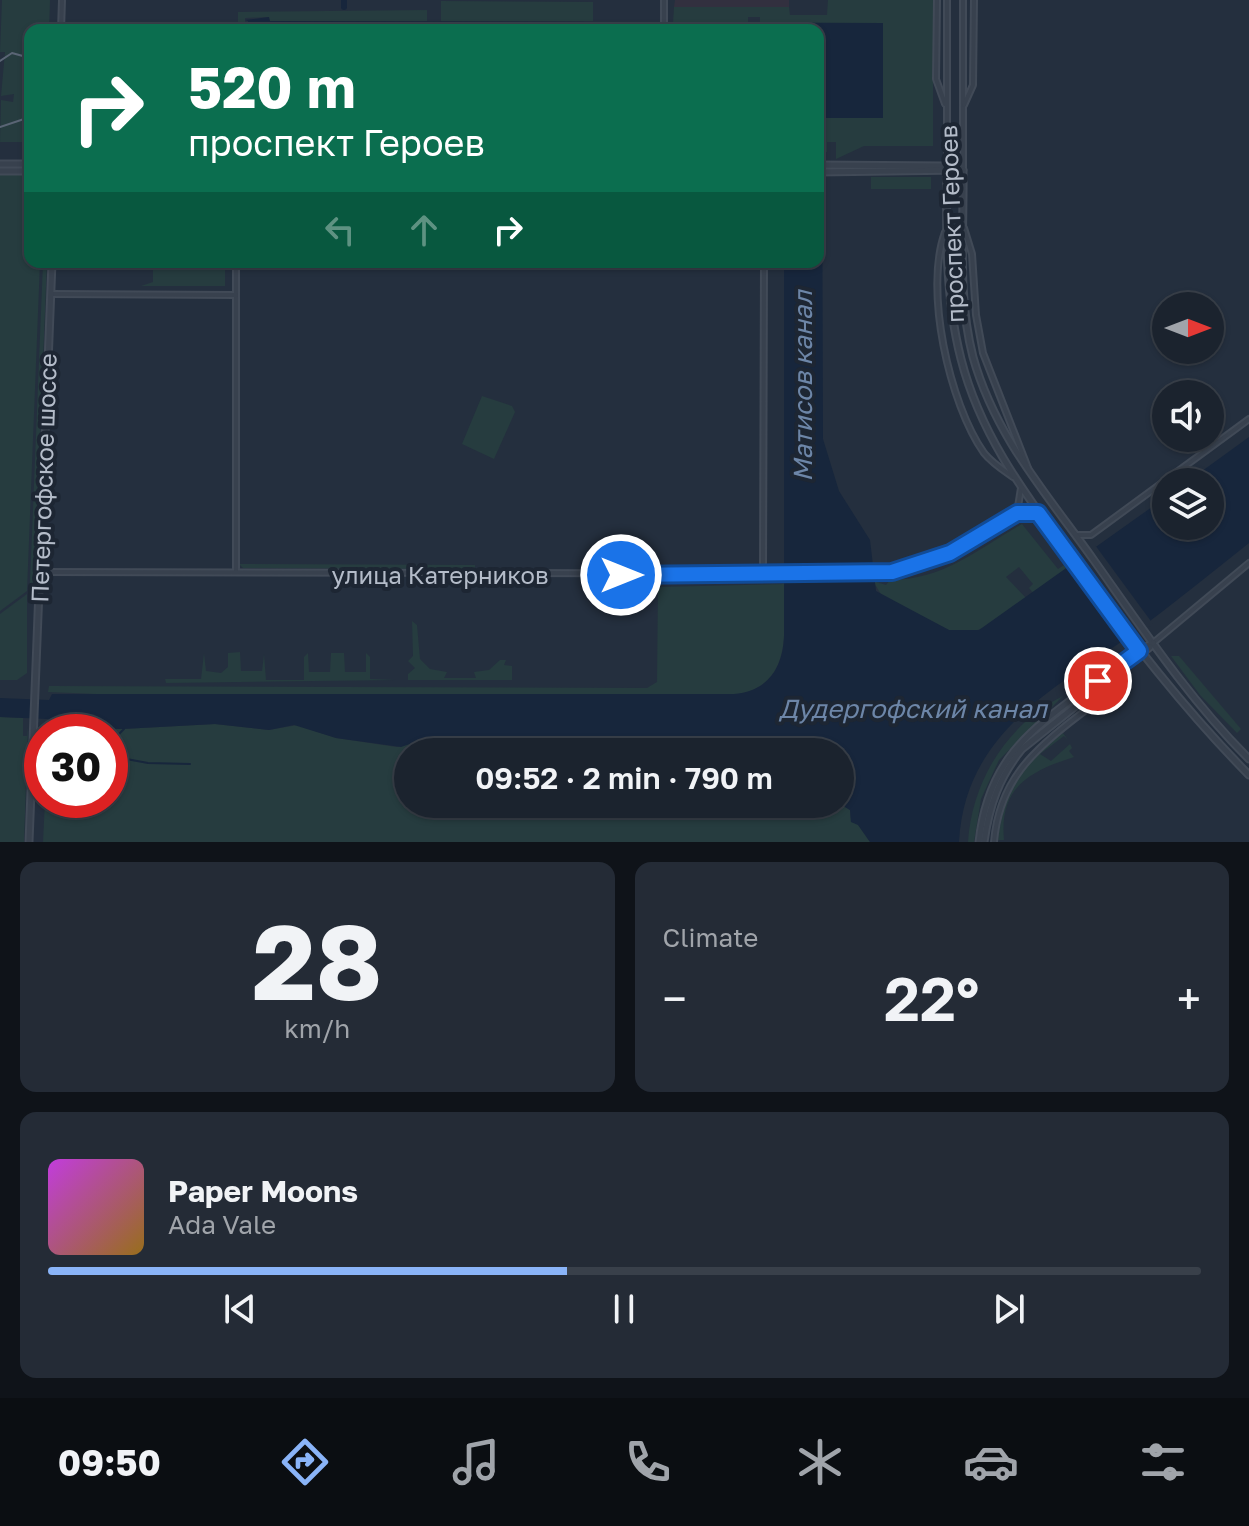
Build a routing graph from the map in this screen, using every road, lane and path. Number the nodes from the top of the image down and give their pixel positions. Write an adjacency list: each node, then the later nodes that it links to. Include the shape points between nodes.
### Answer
1 (62, 0): 7 (street)
2 (664, 0): 8 (street)
3 (937, 0): 9 (street, via 936,79)
4 (947, 0): 9 (street, проспект Героев)
5 (963, 0): 10 (street, проспект Героев)
6 (974, 0): 10 (street, via 973,85)
7 (61, 24)
8 (664, 24)
9 (947, 106): 14 (street, проспект Героев)
10 (963, 107): 15 (street, проспект Героев)
11 (0, 164): 12 (street)
12 (24, 164)
13 (826, 169): 14 (street)
14 (947, 169): 15 (street); 18 (street, проспект Героев)
15 (963, 170): 19 (street, проспект Героев)
16 (0, 171): 17 (street)
17 (24, 171)
18 (947, 226): 27 (street, проспект Героев, via 952,314 961,361 980,416); 27 (street, via 937,258 950,365 983,452)
19 (964, 228): 26 (street, via 972,254 983,353 1004,413 1026,454); 26 (street, проспект Героев, via 962,287 973,357 993,411)
20 (52, 268): 23 (street, Петергофское шоссе)
21 (236, 268): 24 (street)
22 (764, 268): 37 (street)
23 (51, 294): 24 (street); 35 (street, Петергофское шоссе)
24 (236, 295): 36 (street)
25 (1249, 419): 32 (street)
26 (1029, 474): 31 (street, проспект Героев)
27 (1013, 477): 28 (street, проспект Героев)
28 (1021, 488): 29 (street); 30 (street, проспект Героев)
29 (1017, 513): 30 (street); 37 (street, улица Катерников, via 950,553 878,574)
30 (1038, 513): 39 (street, проспект Героев)
31 (1075, 535): 32 (street); 33 (street, проспект Героев)
32 (1091, 535): 33 (street)
33 (1087, 551): 38 (street, проспект Героев)
34 (1249, 563): 38 (street)
35 (40, 572): 36 (street, улица Катерников); 43 (street, Петергофское шоссе)
36 (236, 573): 37 (street, улица Катерников)
37 (763, 574)
38 (1153, 643): 39 (street); 41 (street)
39 (1141, 654): 40 (street); 42 (street); 44 (street, via 1018,744 987,796)
40 (1115, 676): 44 (street, via 1043,730 1010,764 993,798); 45 (street, via 1106,695 1021,765 999,809)
41 (1249, 759)
42 (1249, 775)
43 (29, 842)
44 (982, 842)
45 (994, 842)

